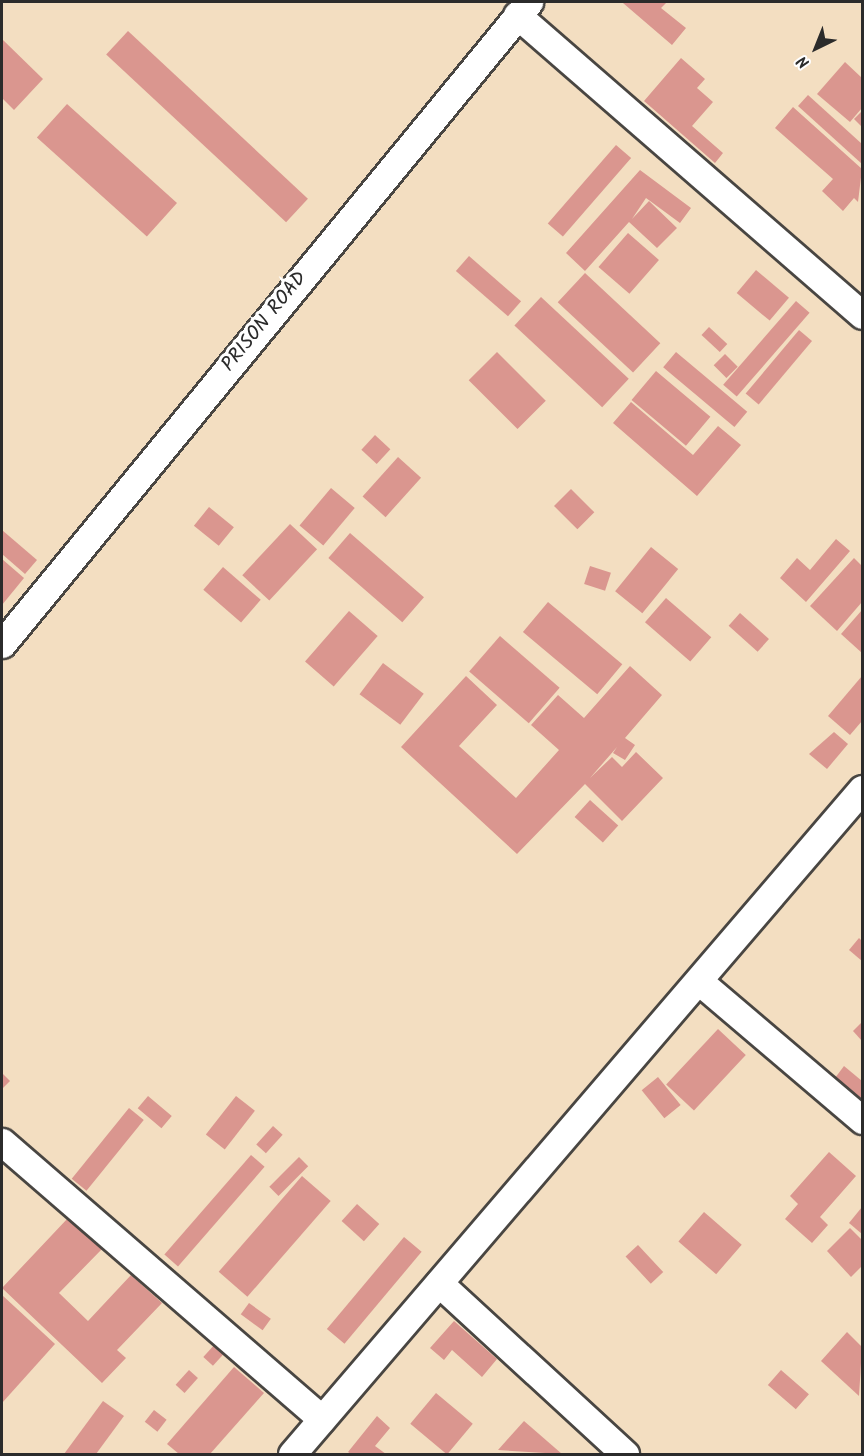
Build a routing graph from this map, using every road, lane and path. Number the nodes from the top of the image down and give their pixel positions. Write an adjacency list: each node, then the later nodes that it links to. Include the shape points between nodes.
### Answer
1 (523, 8): 2 (street); 3 (street, PRISON ROAD)
2 (862, 315)
3 (2, 644)
4 (859, 800): 5 (street)
5 (700, 982): 6 (street); 8 (street)
6 (862, 1120)
7 (2, 1142): 9 (street)
8 (439, 1283): 9 (street); 11 (street)
9 (322, 1419): 10 (street)
10 (292, 1455)
11 (625, 1455)

